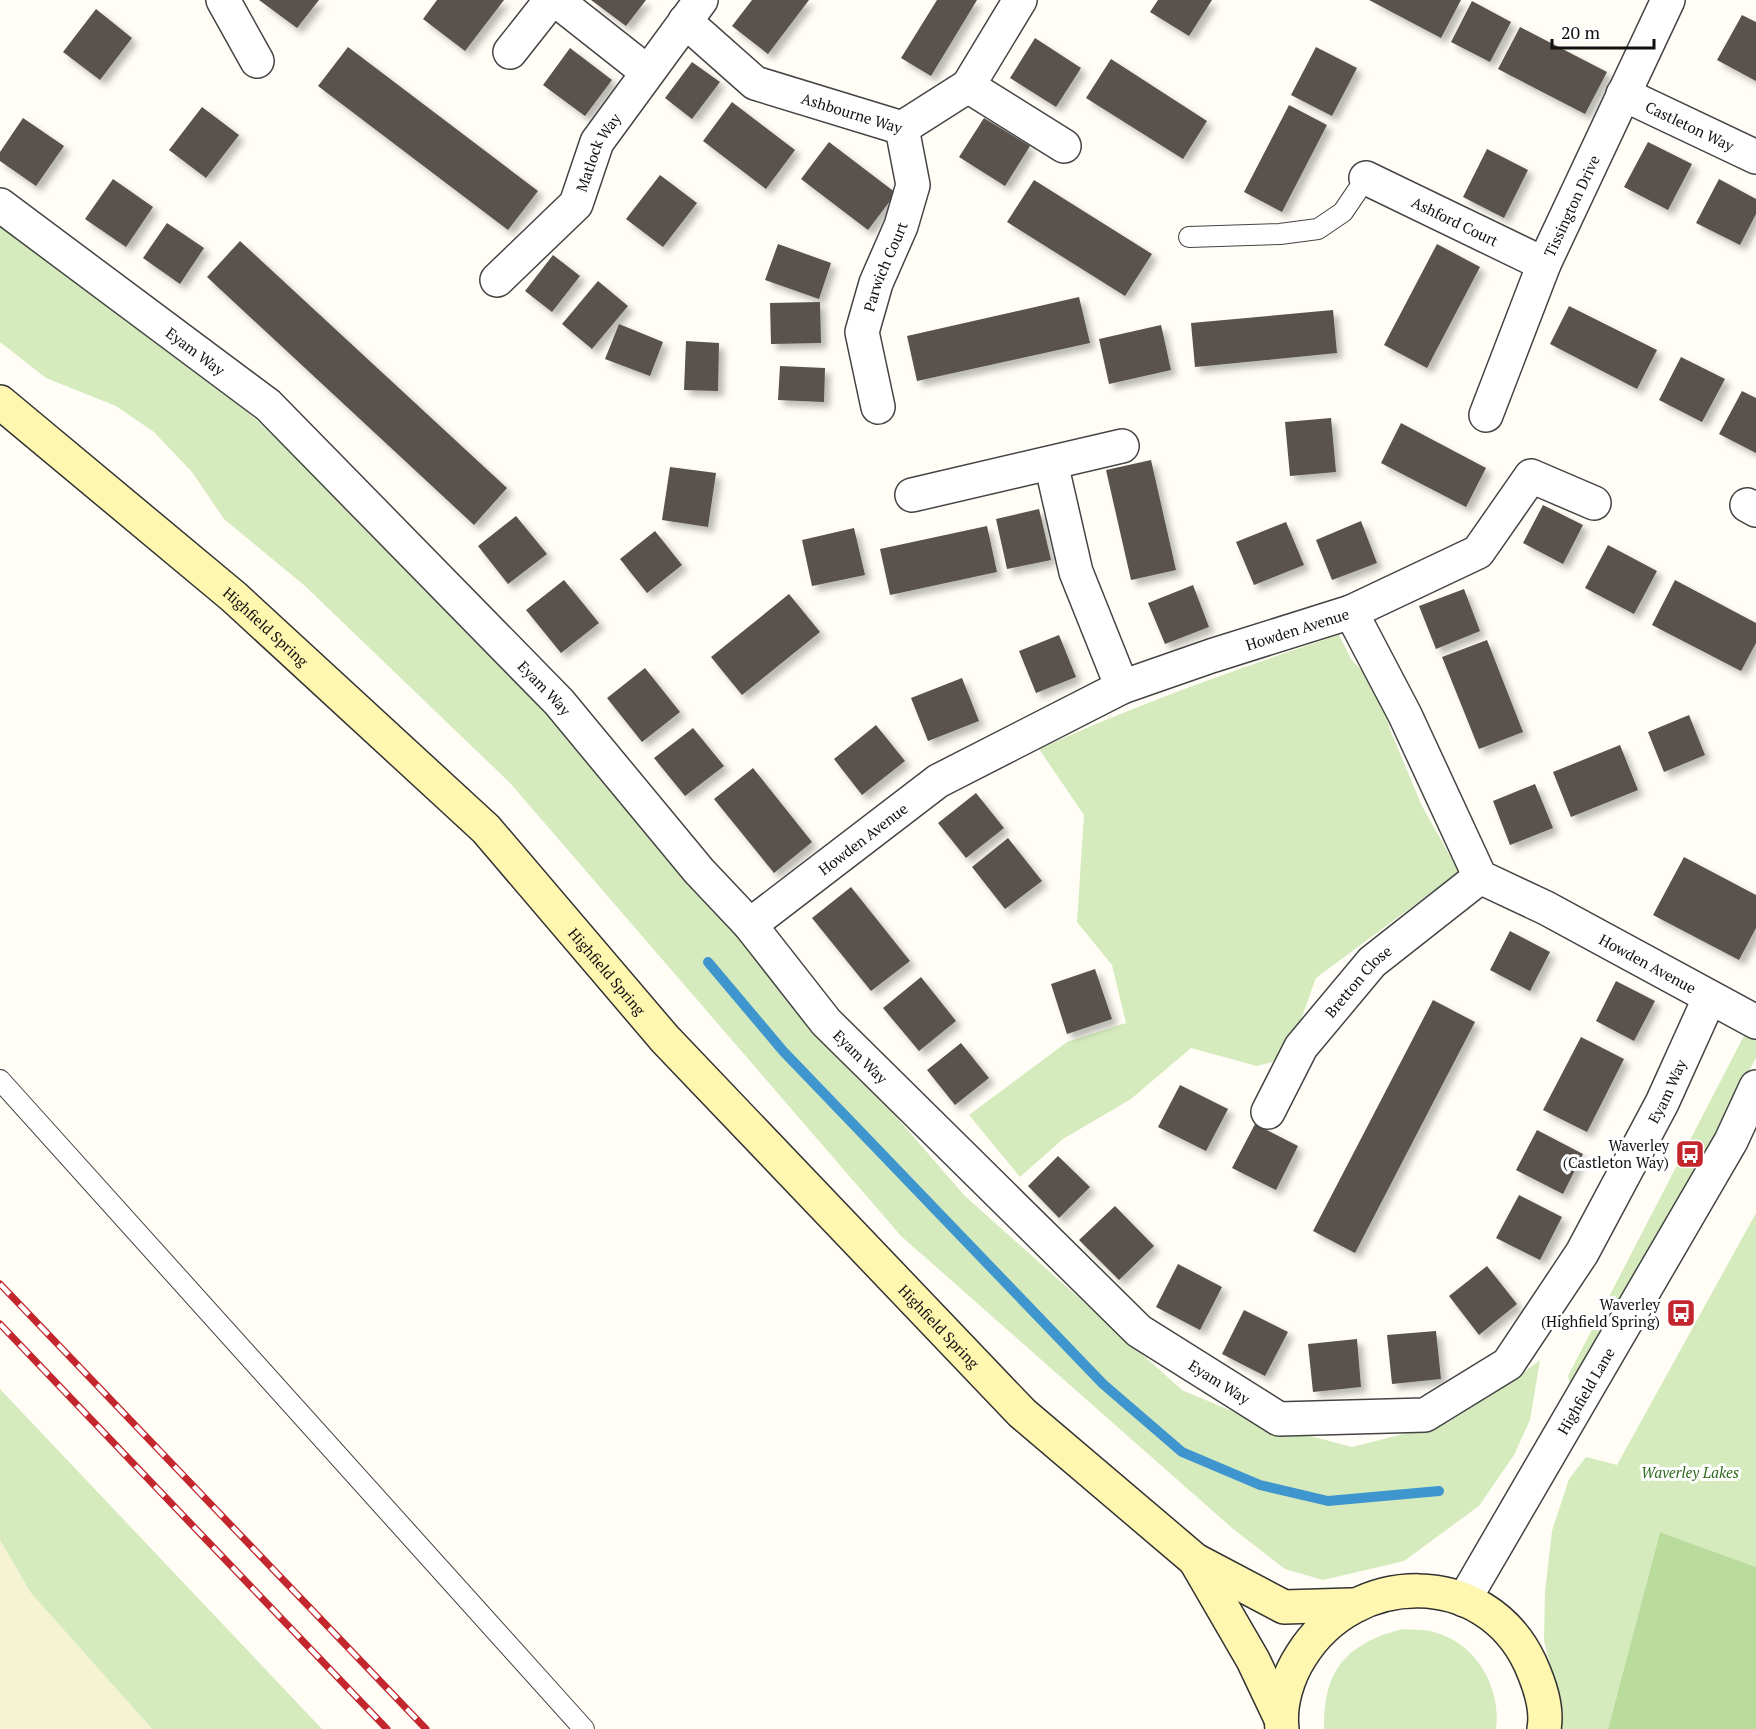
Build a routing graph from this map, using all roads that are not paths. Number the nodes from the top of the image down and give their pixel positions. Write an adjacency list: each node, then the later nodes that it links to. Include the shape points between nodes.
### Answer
1 (223, 0): 8 (street)
2 (551, 0): 7 (street)
3 (556, 0): 9 (street)
4 (1020, 0): 10 (street, Ashbourne Way)
5 (1668, 0): 11 (street, Tissington Drive)
6 (693, 10): 9 (street, Matlock Way); 12 (street, Ashbourne Way, via 755,83)
7 (510, 52)
8 (257, 61)
9 (646, 71): 19 (street, Matlock Way, via 597,142 576,204)
10 (968, 86): 12 (street, Ashbourne Way); 13 (street)
11 (1623, 94): 14 (street, Castleton Way); 18 (street, Tissington Drive)
12 (902, 128): 21 (street, Parwich Court, via 913,185 862,332)
13 (1064, 146)
14 (1756, 157)
15 (1366, 178): 17 (lane, via 1343,212 1318,229); 18 (street, Ashford Court)
16 (0, 205): 30 (street, Eyam Way, via 268,405 559,702 699,871)
17 (1189, 237)
18 (1544, 264): 22 (street, Tissington Drive)
19 (497, 280)
20 (0, 402): 36 (main road, Highfield Spring, via 234,597 486,829 665,1039 1022,1413)
21 (878, 407)
22 (1486, 415)
23 (1122, 446): 24 (street)
24 (1051, 463): 25 (street); 28 (street, via 1076,572)
25 (912, 495)
26 (1594, 502): 27 (street, via 1531,476 1478,552)
27 (1351, 612): 28 (street, Howden Avenue); 29 (street, Howden Avenue, via 1405,715)
28 (1122, 687): 30 (street, Howden Avenue, via 938,781)
29 (1480, 877): 31 (street, Howden Avenue, via 1546,908); 35 (street, Bretton Close, via 1372,962 1301,1047)
30 (750, 925): 31 (street, Eyam Way, via 826,1022 1139,1331 1278,1419 1425,1415 1508,1364 1582,1253 1662,1103)
31 (1709, 999): 32 (street, Howden Avenue)
32 (1756, 1022)
33 (0, 1080): 40 (lane)
34 (1756, 1087): 37 (street, Highfield Lane, via 1731,1141)
35 (1268, 1112)
36 (1194, 1560): 38 (main road, via 1284,1607); 39 (main road, via 1253,1660)
37 (1464, 1600): 38 (main road, via 1426,1590 1387,1592); 41 (main road, via 1497,1620 1523,1648 1540,1684)
38 (1351, 1605): 39 (main road, via 1314,1634 1290,1673)
39 (1281, 1724)
40 (584, 1729)
41 (1544, 1729)

